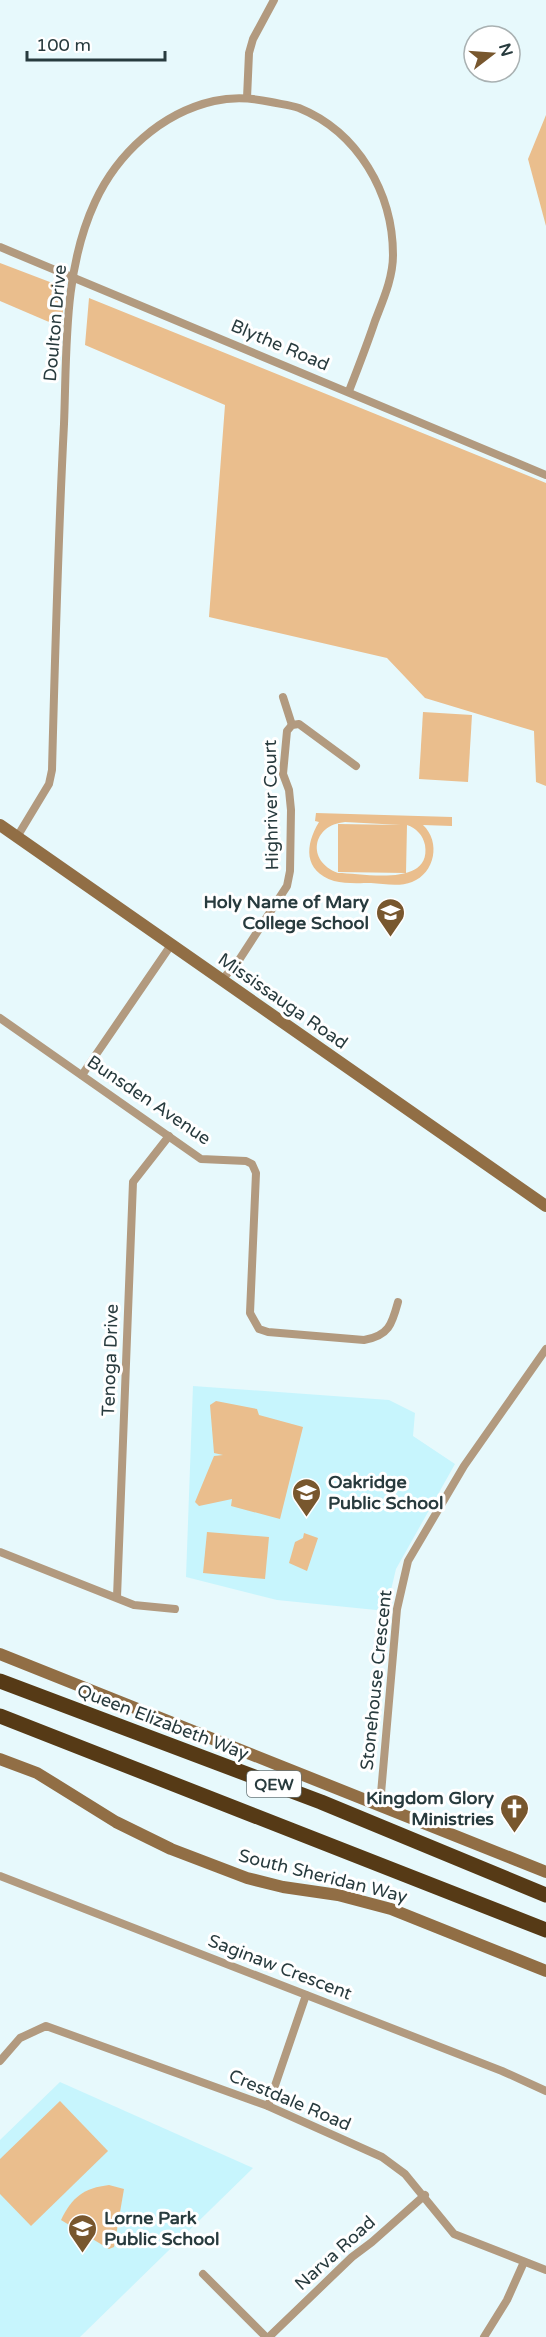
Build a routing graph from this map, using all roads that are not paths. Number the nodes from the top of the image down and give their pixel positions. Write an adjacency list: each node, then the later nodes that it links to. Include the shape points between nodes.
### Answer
1 (274, 0): 2 (street, via 251,46)
2 (247, 98): 4 (street, Doulton Drive, via 216,100 193,107 144,136 114,170 98,196); 5 (street, Doulton Drive, via 297,107 317,117 343,136 377,179 392,231 391,278)
3 (0, 247): 4 (street, Blythe Road)
4 (72, 276): 5 (street, Blythe Road); 11 (street, Doulton Drive, via 52,770 49,784)
5 (349, 392): 6 (street, Blythe Road)
6 (546, 475)
7 (283, 698): 8 (street)
8 (292, 725): 9 (street, Highriver Court, via 308,729); 13 (street, Highriver Court, via 287,731 283,774 291,810 287,886)
9 (356, 766)
10 (0, 825): 11 (street, Mississauga Road)
11 (17, 837): 12 (street, Mississauga Road)
12 (171, 945): 13 (street, Mississauga Road); 15 (street)
13 (222, 980): 17 (street, Mississauga Road)
14 (0, 1018): 15 (street, Bunsden Avenue)
15 (82, 1075): 16 (street, Bunsden Avenue)
16 (169, 1136): 18 (street, Bunsden Avenue, via 201,1158 252,1164 256,1173 250,1313 259,1329 375,1339 391,1327); 21 (street, Tenoga Drive, via 133,1182)
17 (546, 1206)
18 (398, 1302)
19 (546, 1349): 27 (street, Stonehouse Crescent, via 464,1466 408,1561 397,1609)
20 (0, 1552): 21 (street)
21 (117, 1597): 22 (street, via 134,1605)
22 (175, 1609)
23 (0, 1654): 27 (street)
24 (0, 1681): 30 (highway, Queen Elizabeth Way / QEW, via 321,1802)
25 (0, 1716): 31 (highway, QEW)
26 (0, 1759): 32 (street, South Sheridan Way, via 37,1773 116,1822 171,1849 247,1878 391,1909)
27 (380, 1805): 28 (street)
28 (546, 1872)
29 (0, 1876): 33 (street, Saginaw Crescent)
30 (546, 1895)
31 (546, 1930)
32 (546, 1971)
33 (306, 1995): 35 (street, Saginaw Crescent); 36 (street)
34 (0, 2061): 36 (street, Crestdale Road, via 20,2038 46,2026)
35 (546, 2091)
36 (268, 2106): 37 (street, Crestdale Road, via 382,2157)
37 (425, 2195): 38 (street, Crestdale Road, via 454,2234); 41 (street, Narva Road)
38 (524, 2262): 39 (street, Crestdale Road); 42 (street)
39 (546, 2270)
40 (203, 2274): 41 (street)
41 (267, 2337)
42 (484, 2337)

